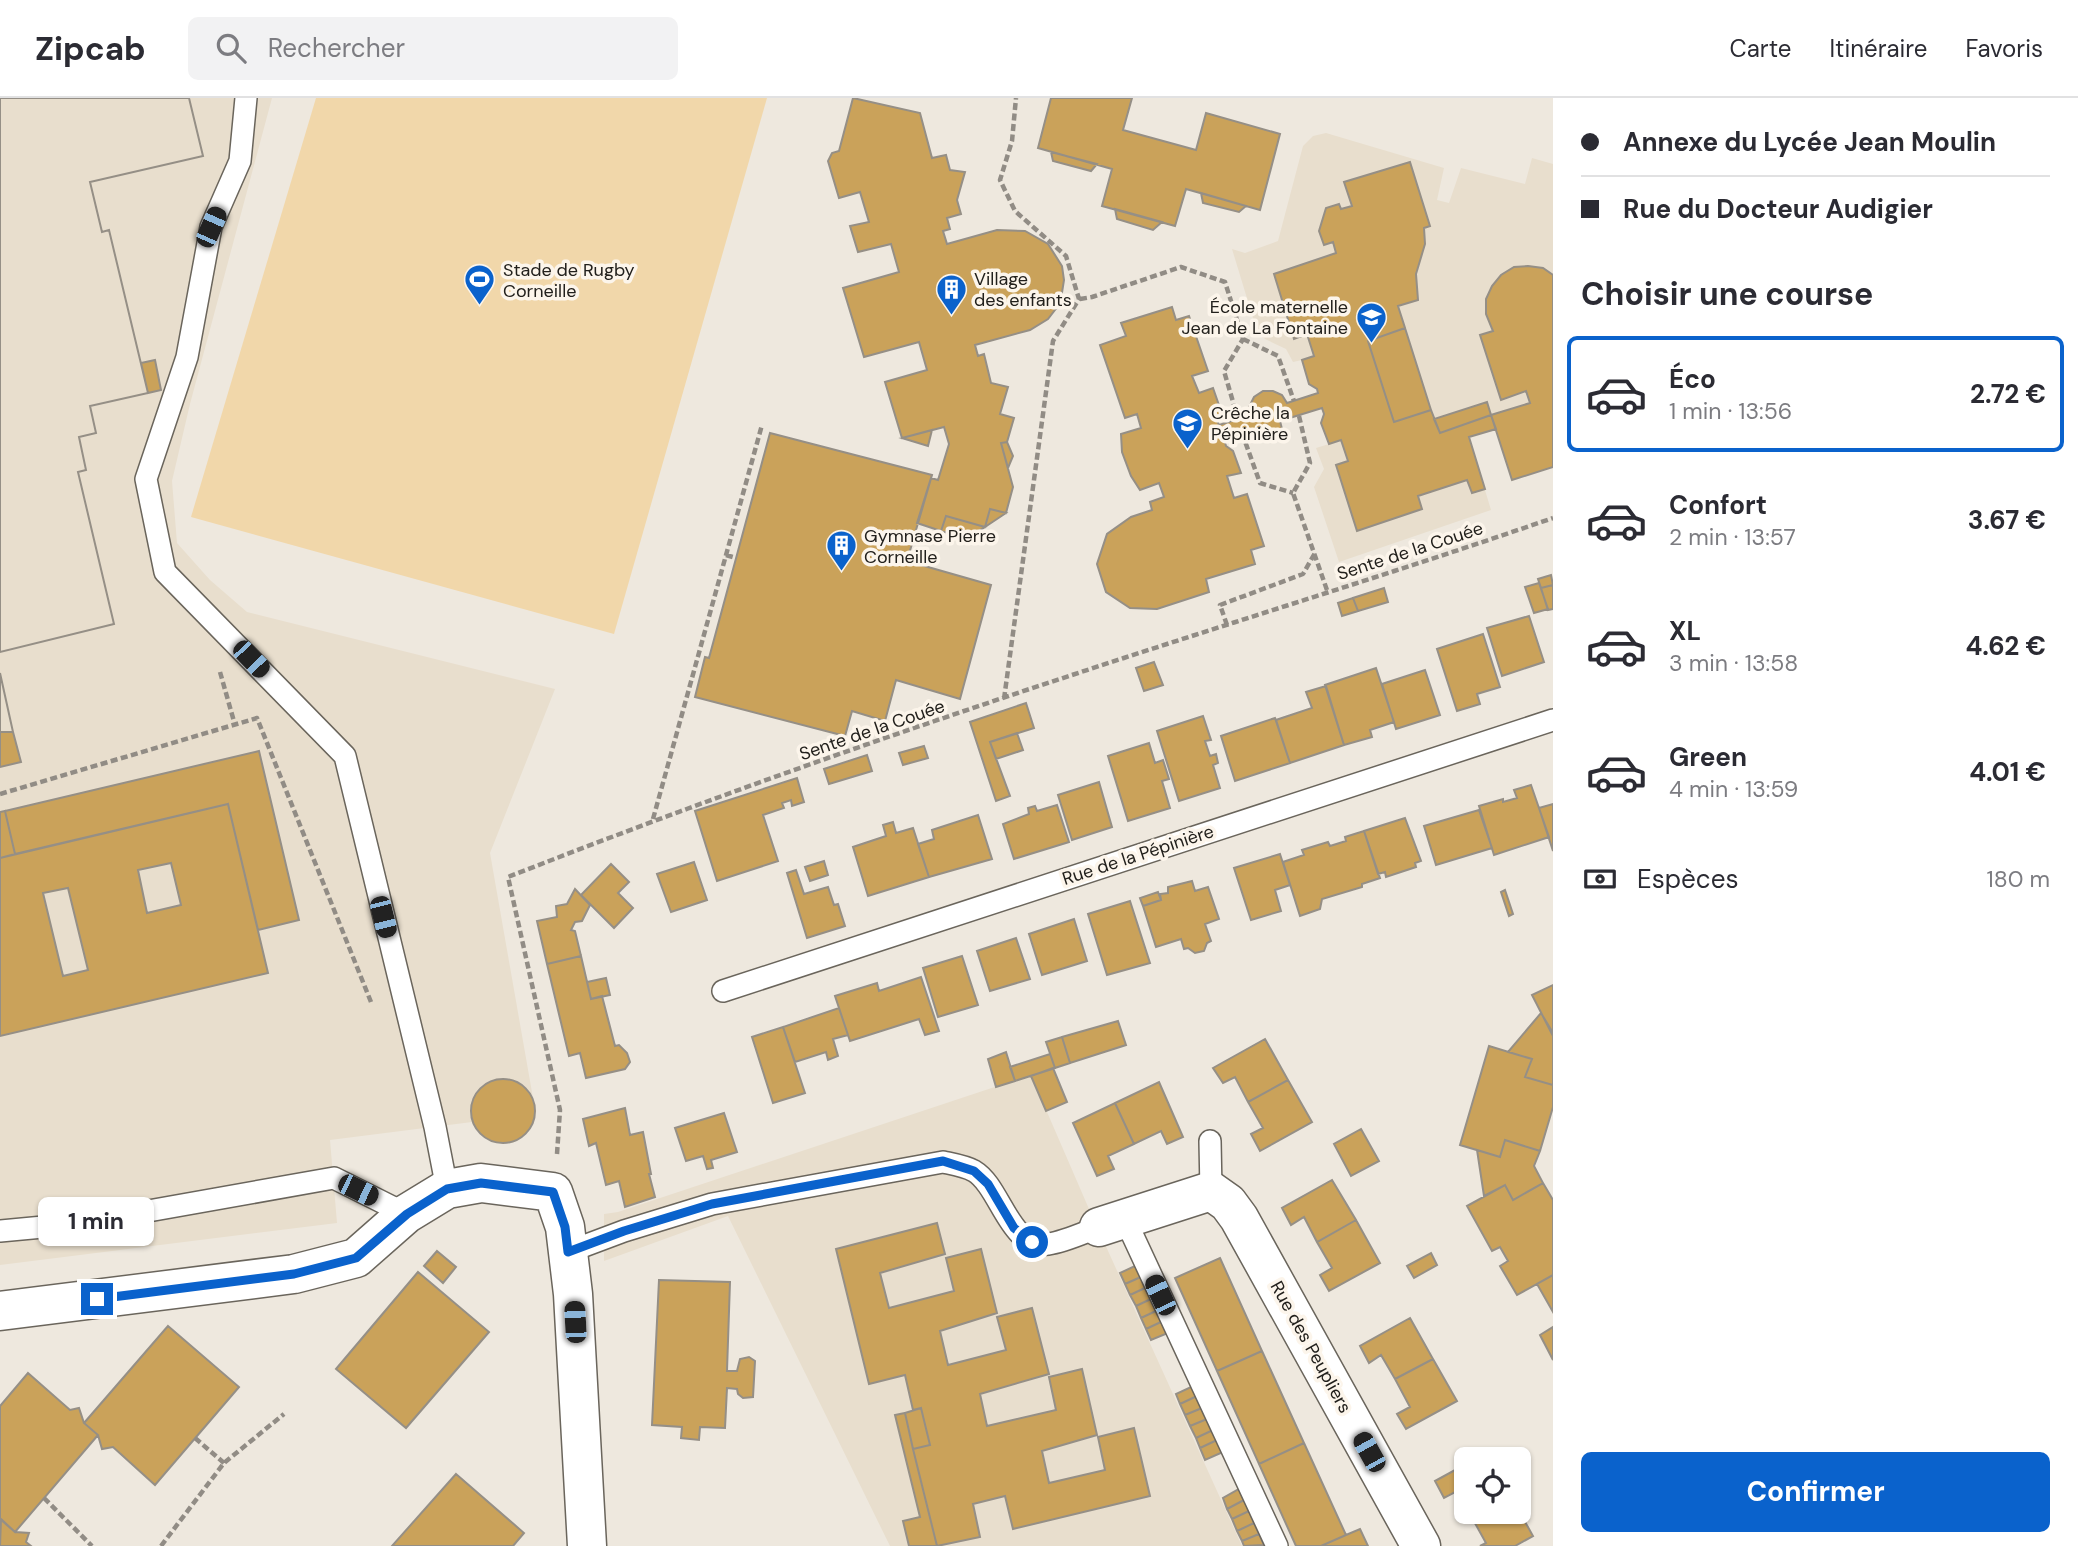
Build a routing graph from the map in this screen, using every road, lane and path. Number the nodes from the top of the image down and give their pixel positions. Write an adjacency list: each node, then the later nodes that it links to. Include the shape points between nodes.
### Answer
1 (246, 98): 26 (lane, via 240,161 211,227 187,357 146,479 165,572 345,756)
2 (1016, 98): 3 (path, via 1012,141 1000,180 1015,211 1066,256)
3 (1079, 299): 4 (path, via 1181,267 1225,282); 18 (path, via 1053,341)
4 (1243, 339): 5 (path, via 1278,356); 7 (path, via 1224,371)
5 (1294, 401)
6 (1298, 416): 10 (path, via 1310,463)
7 (1238, 419)
8 (762, 425): 13 (path)
9 (1242, 433): 10 (path, via 1260,483)
10 (1293, 493): 12 (path)
11 (1553, 518): 15 (path, Sente de la Couée)
12 (1315, 553): 15 (path); 16 (path, via 1303,574 1220,605)
13 (726, 555): 14 (path); 22 (path)
14 (736, 558)
15 (1328, 593): 16 (path, Sente de la Couée)
16 (1227, 625): 18 (path, Sente de la Couée)
17 (222, 679): 20 (path)
18 (1004, 699): 22 (path, Sente de la Couée)
19 (1553, 720): 23 (lane, Rue de la Pépinière)
20 (235, 725): 21 (path); 24 (path, via 257,719)
21 (0, 794)
22 (653, 820): 28 (path, Sente de la Couée, via 508,877 560,1110)
23 (723, 991)
24 (371, 1003)
25 (1210, 1141): 27 (lane)
26 (447, 1189): 28 (street, via 481,1183); 29 (street)
27 (1212, 1191): 30 (street); 42 (street, Rue des Peupliers, via 1240,1218)
28 (553, 1192): 32 (street)
29 (407, 1214): 31 (lane, via 334,1178 75,1224); 33 (street, via 356,1258 294,1274)
30 (1112, 1223): 32 (lane, via 1047,1245 1032,1242 1014,1228 988,1184 974,1171 943,1161 712,1204); 41 (lane)
31 (0, 1231)
32 (568, 1252): 40 (street)
33 (0, 1311)
34 (284, 1414): 36 (path)
35 (195, 1438): 36 (path)
36 (224, 1463): 39 (path)
37 (44, 1498): 38 (path)
38 (92, 1546)
39 (161, 1546)
40 (587, 1546)
41 (1276, 1546)
42 (1421, 1546)

